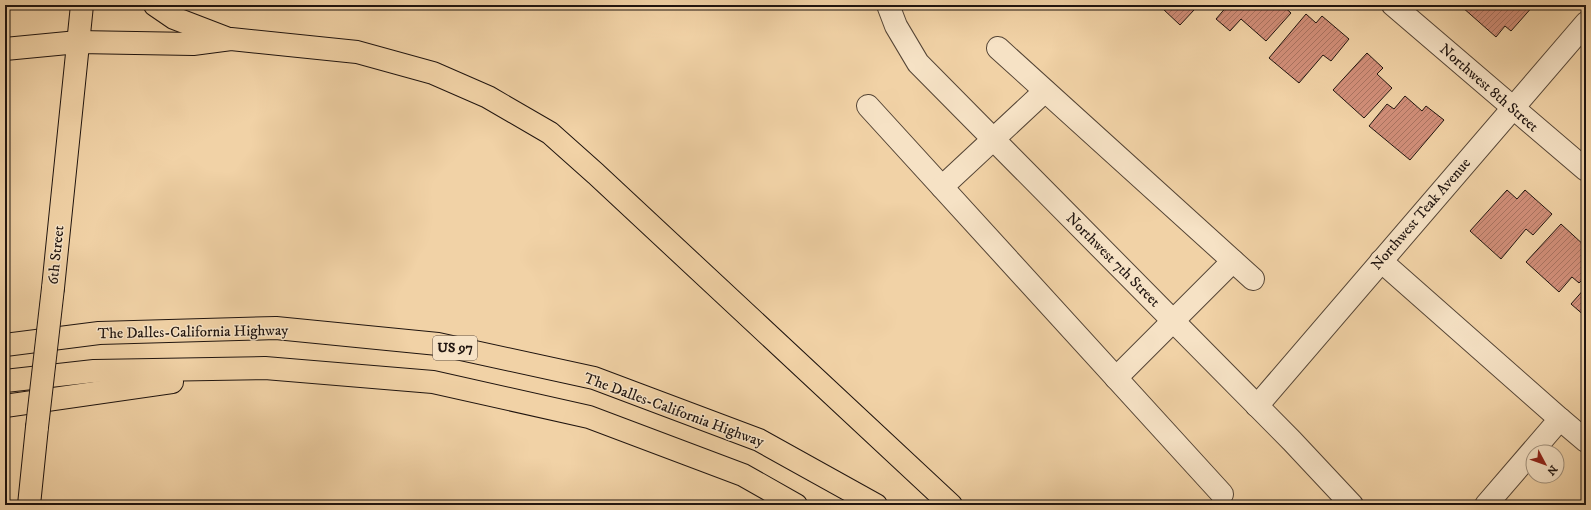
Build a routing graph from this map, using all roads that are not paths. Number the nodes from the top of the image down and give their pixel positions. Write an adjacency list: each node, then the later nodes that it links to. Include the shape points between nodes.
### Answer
1 (82, 5): 7 (main road, 6th Street)
2 (155, 5): 6 (main road, via 174,18)
3 (888, 5): 13 (street, Northwest 7th Street, via 896,26 918,63)
4 (1393, 5): 12 (street, Northwest 8th Street)
5 (1586, 23): 12 (street, Northwest Teak Avenue)
6 (231, 39): 7 (main road, via 193,44); 32 (main road, via 357,52 433,73 488,97 550,133)
7 (78, 42): 9 (main road); 29 (main road, 6th Street, bridge)
8 (998, 48): 10 (street)
9 (5, 49)
10 (1045, 91): 13 (street); 16 (street)
11 (868, 106): 15 (street)
12 (1512, 109): 14 (street, Northwest 8th Street); 17 (street, Northwest Teak Avenue)
13 (993, 139): 15 (street); 19 (street, Northwest 7th Street)
14 (1586, 170)
15 (942, 187): 22 (street)
16 (1233, 261): 18 (street); 19 (street)
17 (1381, 261): 25 (street, Northwest Teak Avenue); 26 (street)
18 (1253, 280)
19 (1173, 321): 22 (street); 25 (street, Northwest 7th Street)
20 (5, 345): 31 (main road, The Dalles-California Highway / US 97, via 99,333 276,328 438,344 601,380 759,440)
21 (265, 368): 23 (main road, US 97, via 94,371); 24 (main road); 30 (main road, US 97, via 432,382 589,418 743,475)
22 (1116, 378): 28 (street)
23 (5, 381)
24 (5, 406)
25 (1257, 406): 33 (street, Northwest 7th Street)
26 (1560, 419): 27 (street); 34 (street)
27 (1586, 441)
28 (1222, 494)
29 (29, 505)
30 (796, 505)
31 (876, 505)
32 (951, 505)
33 (1352, 505)
34 (1486, 505)

